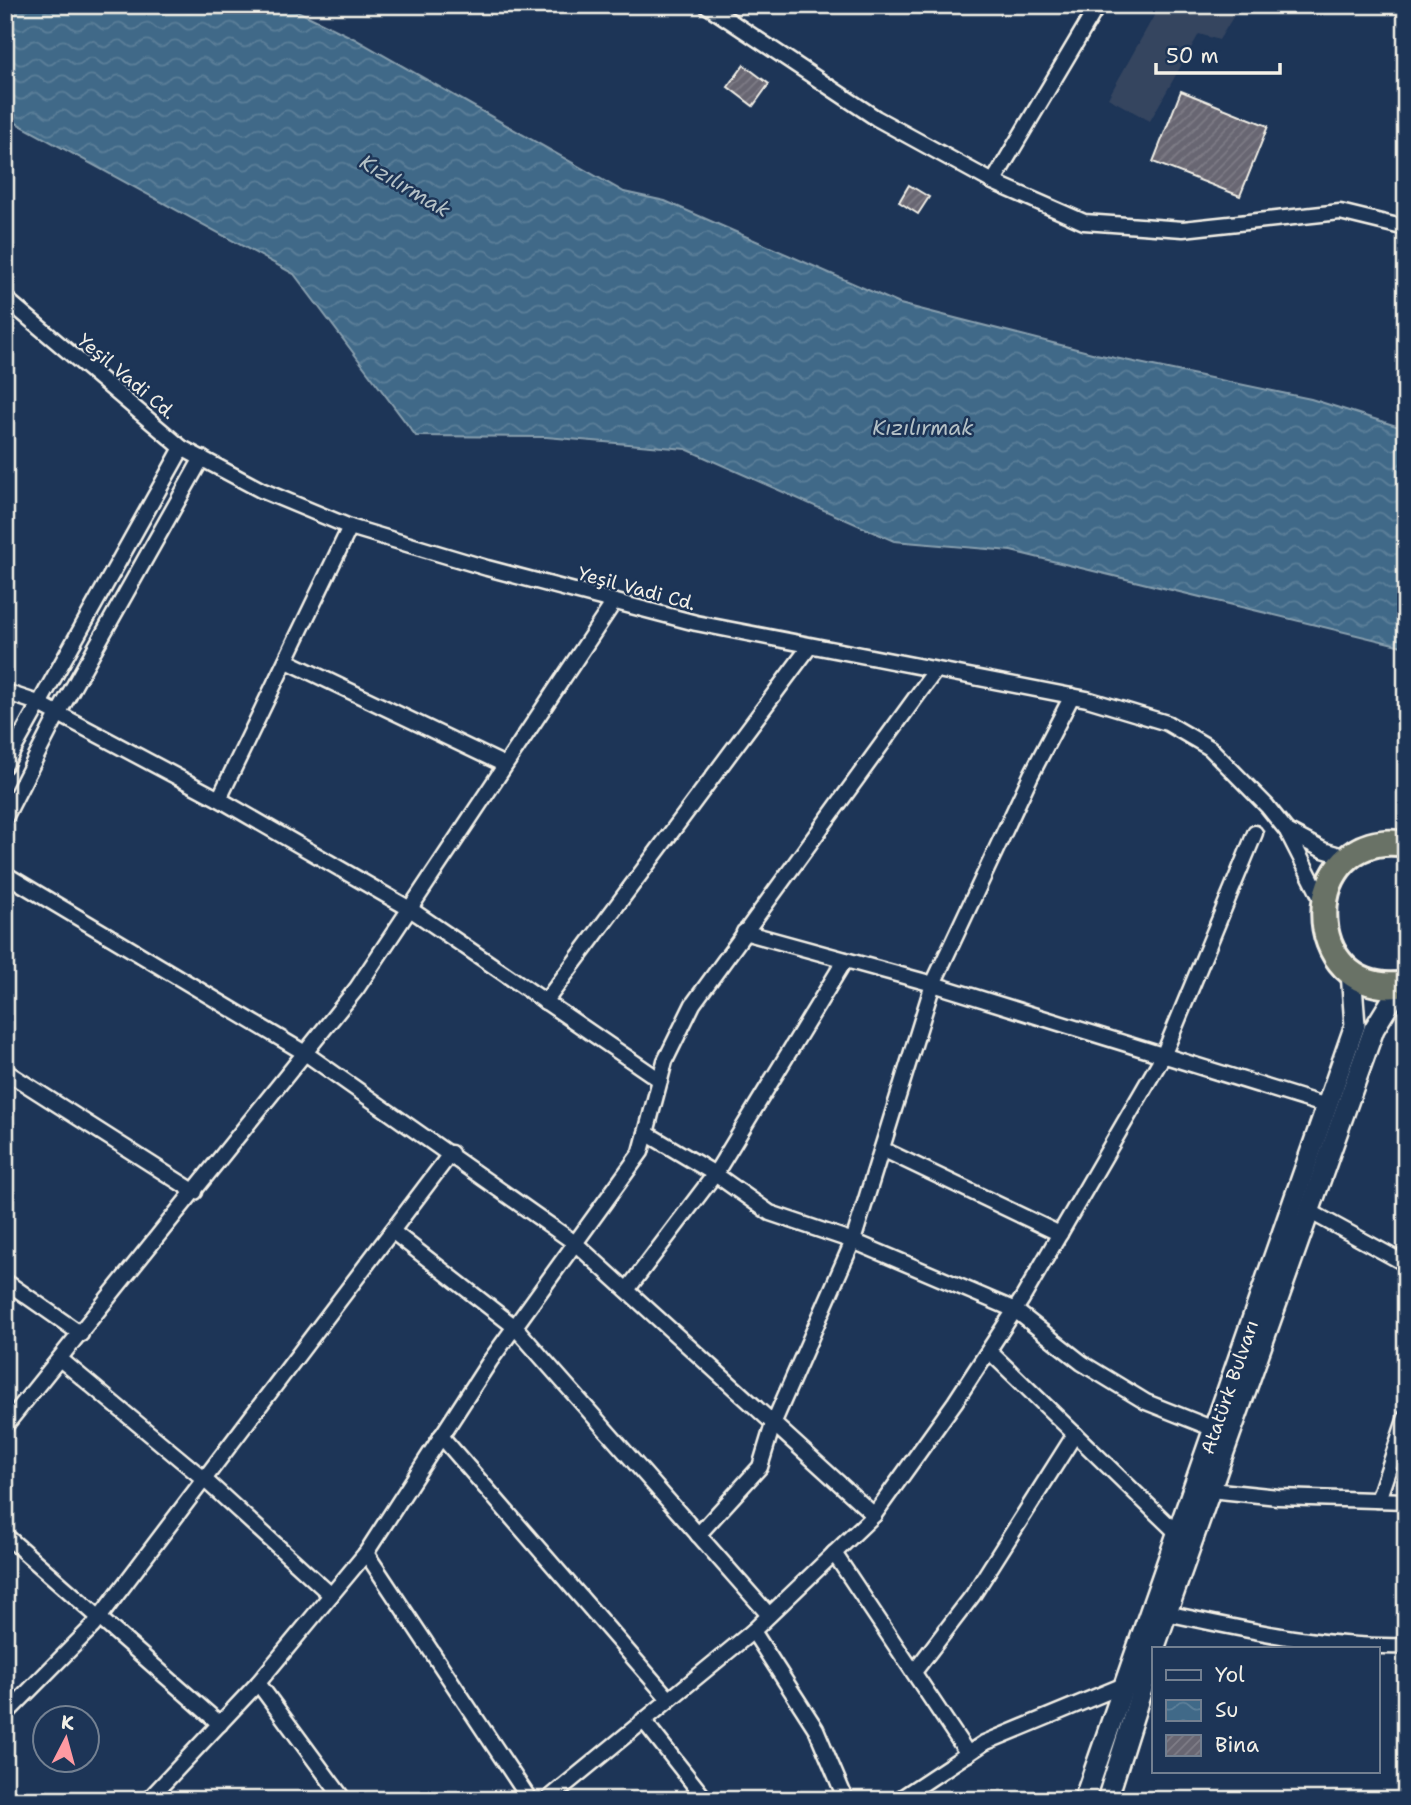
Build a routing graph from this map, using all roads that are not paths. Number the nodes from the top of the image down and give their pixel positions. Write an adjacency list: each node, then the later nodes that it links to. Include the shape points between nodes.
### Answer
1 (706, 5): 3 (street, via 876,118)
2 (1098, 5): 3 (street)
3 (993, 182): 4 (street, via 1084,222 1183,229 1340,212)
4 (1406, 228)
5 (5, 298): 6 (street, Yeşil Vadi Cd.)
6 (182, 448): 7 (street, Yeşil Vadi Cd.); 15 (street)
7 (202, 458): 8 (street, Yeşil Vadi Cd., via 261,491); 16 (street)
8 (350, 527): 9 (street, Yeşil Vadi Cd.); 11 (street)
9 (614, 602): 10 (street, Yeşil Vadi Cd.); 18 (street)
10 (810, 646): 12 (street, Yeşil Vadi Cd.); 34 (street)
11 (287, 661): 18 (street); 19 (street)
12 (935, 671): 14 (street, Yeşil Vadi Cd.); 29 (street)
13 (5, 692): 15 (street)
14 (1072, 696): 22 (street, Yeşil Vadi Cd., via 1167,723 1210,748); 32 (street)
15 (37, 704): 16 (street); 17 (street)
16 (58, 714): 19 (street); 20 (street)
17 (5, 765)
18 (505, 765): 28 (street)
19 (219, 799): 28 (street)
20 (5, 818)
21 (1406, 825): 24 (highway)
22 (1287, 831): 25 (street); 27 (street)
23 (1255, 833): 36 (street)
24 (1396, 844): 25 (highway, via 1361,850)
25 (1350, 858): 27 (highway, via 1332,877)
26 (5, 874): 35 (street)
27 (1323, 902): 31 (highway, via 1327,941)
28 (410, 909): 34 (street); 35 (street, via 357,988)
29 (744, 932): 30 (street); 38 (street, via 693,1004)
30 (845, 960): 32 (street); 43 (street)
31 (1351, 972): 33 (highway, Atatürk Bulvarı, via 1375,983); 39 (main road, Atatürk Bulvarı, via 1355,1025)
32 (933, 984): 36 (street); 41 (street)
33 (1404, 985): 45 (main road, Atatürk Bulvarı, via 1374,1029)
34 (545, 1002): 38 (street)
35 (305, 1053): 42 (street); 44 (street)
36 (1163, 1056): 39 (street); 47 (street)
37 (5, 1071): 44 (street)
38 (660, 1080): 40 (street)
39 (1327, 1106): 61 (main road, Atatürk Bulvarı)
40 (646, 1133): 43 (street); 49 (street, via 641,1152)
41 (882, 1149): 47 (street); 48 (street)
42 (451, 1153): 46 (street); 49 (street)
43 (715, 1174): 48 (street, via 770,1213); 52 (street)
44 (195, 1192): 55 (street)
45 (1309, 1211): 50 (street); 65 (main road, Atatürk Bulvarı)
46 (392, 1230): 54 (street); 64 (street)
47 (1060, 1234): 53 (street)
48 (853, 1241): 53 (street); 59 (street)
49 (575, 1243): 52 (street); 54 (street)
50 (1406, 1264)
51 (5, 1281): 55 (street)
52 (627, 1290): 59 (street)
53 (1016, 1310): 56 (street); 61 (street, via 1082,1363 1146,1402)
54 (515, 1326): 63 (street); 71 (street)
55 (81, 1334): 57 (street)
56 (989, 1351): 62 (street); 68 (street)
57 (60, 1359): 60 (street); 64 (street)
58 (1406, 1417): 66 (street)
59 (774, 1424): 68 (street); 71 (street, via 760,1467)
60 (5, 1426)
61 (1214, 1429): 69 (main road, Atatürk Bulvarı)
62 (1075, 1434): 69 (street); 82 (street, via 973,1595)
63 (441, 1436): 72 (street); 85 (street)
64 (204, 1479): 74 (street); 77 (street)
65 (1210, 1490): 66 (street); 75 (main road, Atatürk Bulvarı)
66 (1378, 1500): 67 (street)
67 (1406, 1501)
68 (874, 1515): 73 (street)
69 (1177, 1534): 84 (main road, Atatürk Bulvarı)
70 (5, 1535): 77 (street)
71 (698, 1535): 76 (street)
72 (366, 1553): 74 (street); 92 (street)
73 (834, 1553): 76 (street); 82 (street)
74 (331, 1595): 83 (street)
75 (1166, 1613): 79 (street, via 1294,1639); 80 (main road, Atatürk Bulvarı)
76 (769, 1615): 78 (street)
77 (99, 1617): 86 (street); 88 (street)
78 (753, 1631): 85 (street); 95 (street, via 816,1729)
79 (1406, 1646)
80 (1155, 1647)
81 (1152, 1656): 98 (main road, Atatürk Bulvarı)
82 (914, 1672): 89 (street)
83 (258, 1683): 88 (street); 91 (street)
84 (1124, 1685): 89 (street, via 984,1743); 97 (main road, Atatürk Bulvarı)
85 (669, 1699): 87 (street)
86 (5, 1715)
87 (643, 1720): 93 (street); 94 (street)
88 (219, 1724): 90 (street)
89 (968, 1754): 96 (street)
90 (150, 1799)
91 (344, 1800)
92 (530, 1800)
93 (547, 1800)
94 (706, 1800)
95 (846, 1800)
96 (898, 1800)
97 (1084, 1800)
98 (1107, 1800)

